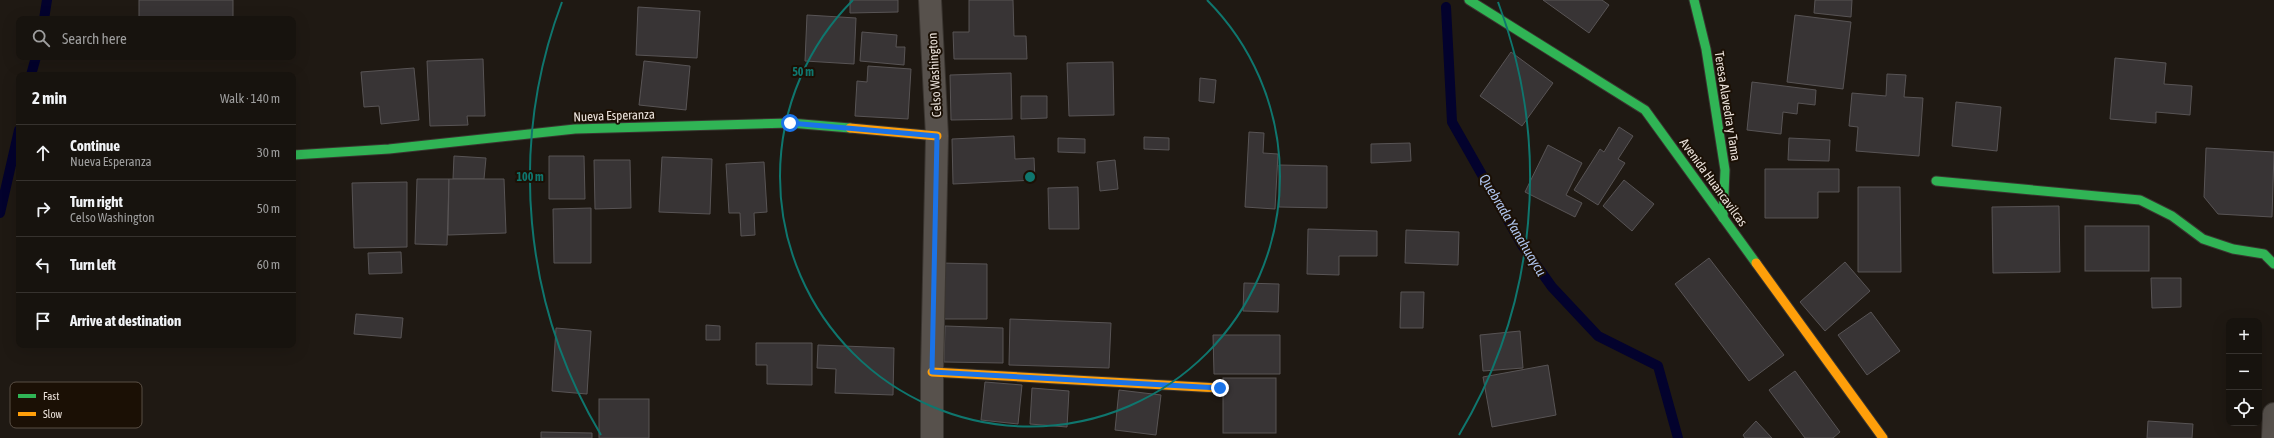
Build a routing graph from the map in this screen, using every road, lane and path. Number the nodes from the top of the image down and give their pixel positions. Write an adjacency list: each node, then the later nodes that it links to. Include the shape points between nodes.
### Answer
1 (930, 0): 4 (street, Celso Washington)
2 (1468, 0): 7 (street, Avenida Huancavilcas, via 1645,110)
3 (1694, 0): 7 (street, Teresa Alavedra y Tama, via 1706,49 1725,170)
4 (937, 136): 5 (street, Nueva Esperanza, via 790,123 659,126 575,129 389,149); 9 (street, Celso Washington)
5 (296, 155)
6 (1936, 181): 8 (street, via 2140,200 2172,216 2203,239 2233,249 2264,254)
7 (1723, 218): 13 (street, Avenida Huancavilcas)
8 (2274, 264)
9 (932, 372): 10 (street); 12 (street, Celso Washington)
10 (1220, 388)
11 (2274, 414): 14 (street)
12 (932, 438)
13 (1884, 438)
14 (2273, 438)

